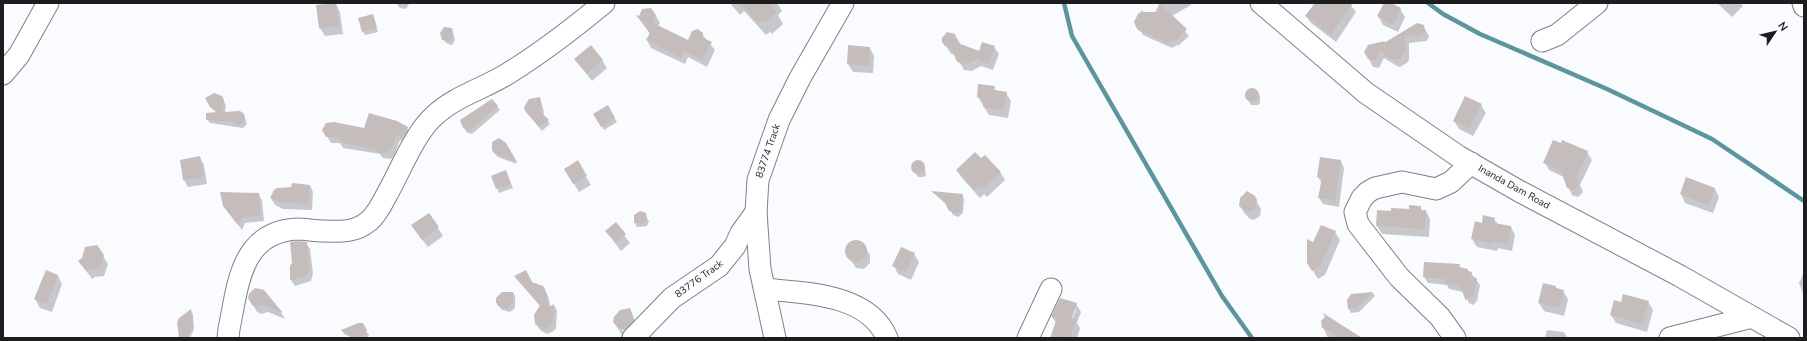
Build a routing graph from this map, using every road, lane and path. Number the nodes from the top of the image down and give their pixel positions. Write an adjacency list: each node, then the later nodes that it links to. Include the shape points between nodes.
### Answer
1 (48, 3): 9 (street, via 19,55)
2 (604, 3): 15 (street, via 511,72 448,104 434,115 424,126 398,177 369,221 349,232 297,229 279,232 253,250 245,260 241,272)
3 (843, 3): 11 (street, 83774 Track, via 779,120 758,180)
4 (1261, 3): 10 (street, Inanda Dam Road, via 1366,93)
5 (1597, 3): 8 (street, via 1557,35)
6 (1803, 3): 7 (street)
7 (1804, 6)
8 (1542, 42)
9 (3, 74)
10 (1471, 163): 14 (street, Inanda Dam Road); 20 (street, via 1451,182 1436,189 1402,182 1375,188 1362,198 1355,212 1358,224 1399,277 1440,317)
11 (756, 212): 12 (street, 83774 Track, via 760,269); 16 (street, 83776 Track, via 719,266 672,298)
12 (765, 289): 17 (street, 83774 Track); 18 (street, via 808,294 861,308 873,317)
13 (1051, 289): 19 (street)
14 (1752, 317): 21 (street); 22 (street, Inanda Dam Road)
15 (228, 338)
16 (633, 338)
17 (775, 338)
18 (887, 338)
19 (1028, 338)
20 (1455, 338)
21 (1670, 338)
22 (1788, 338)

